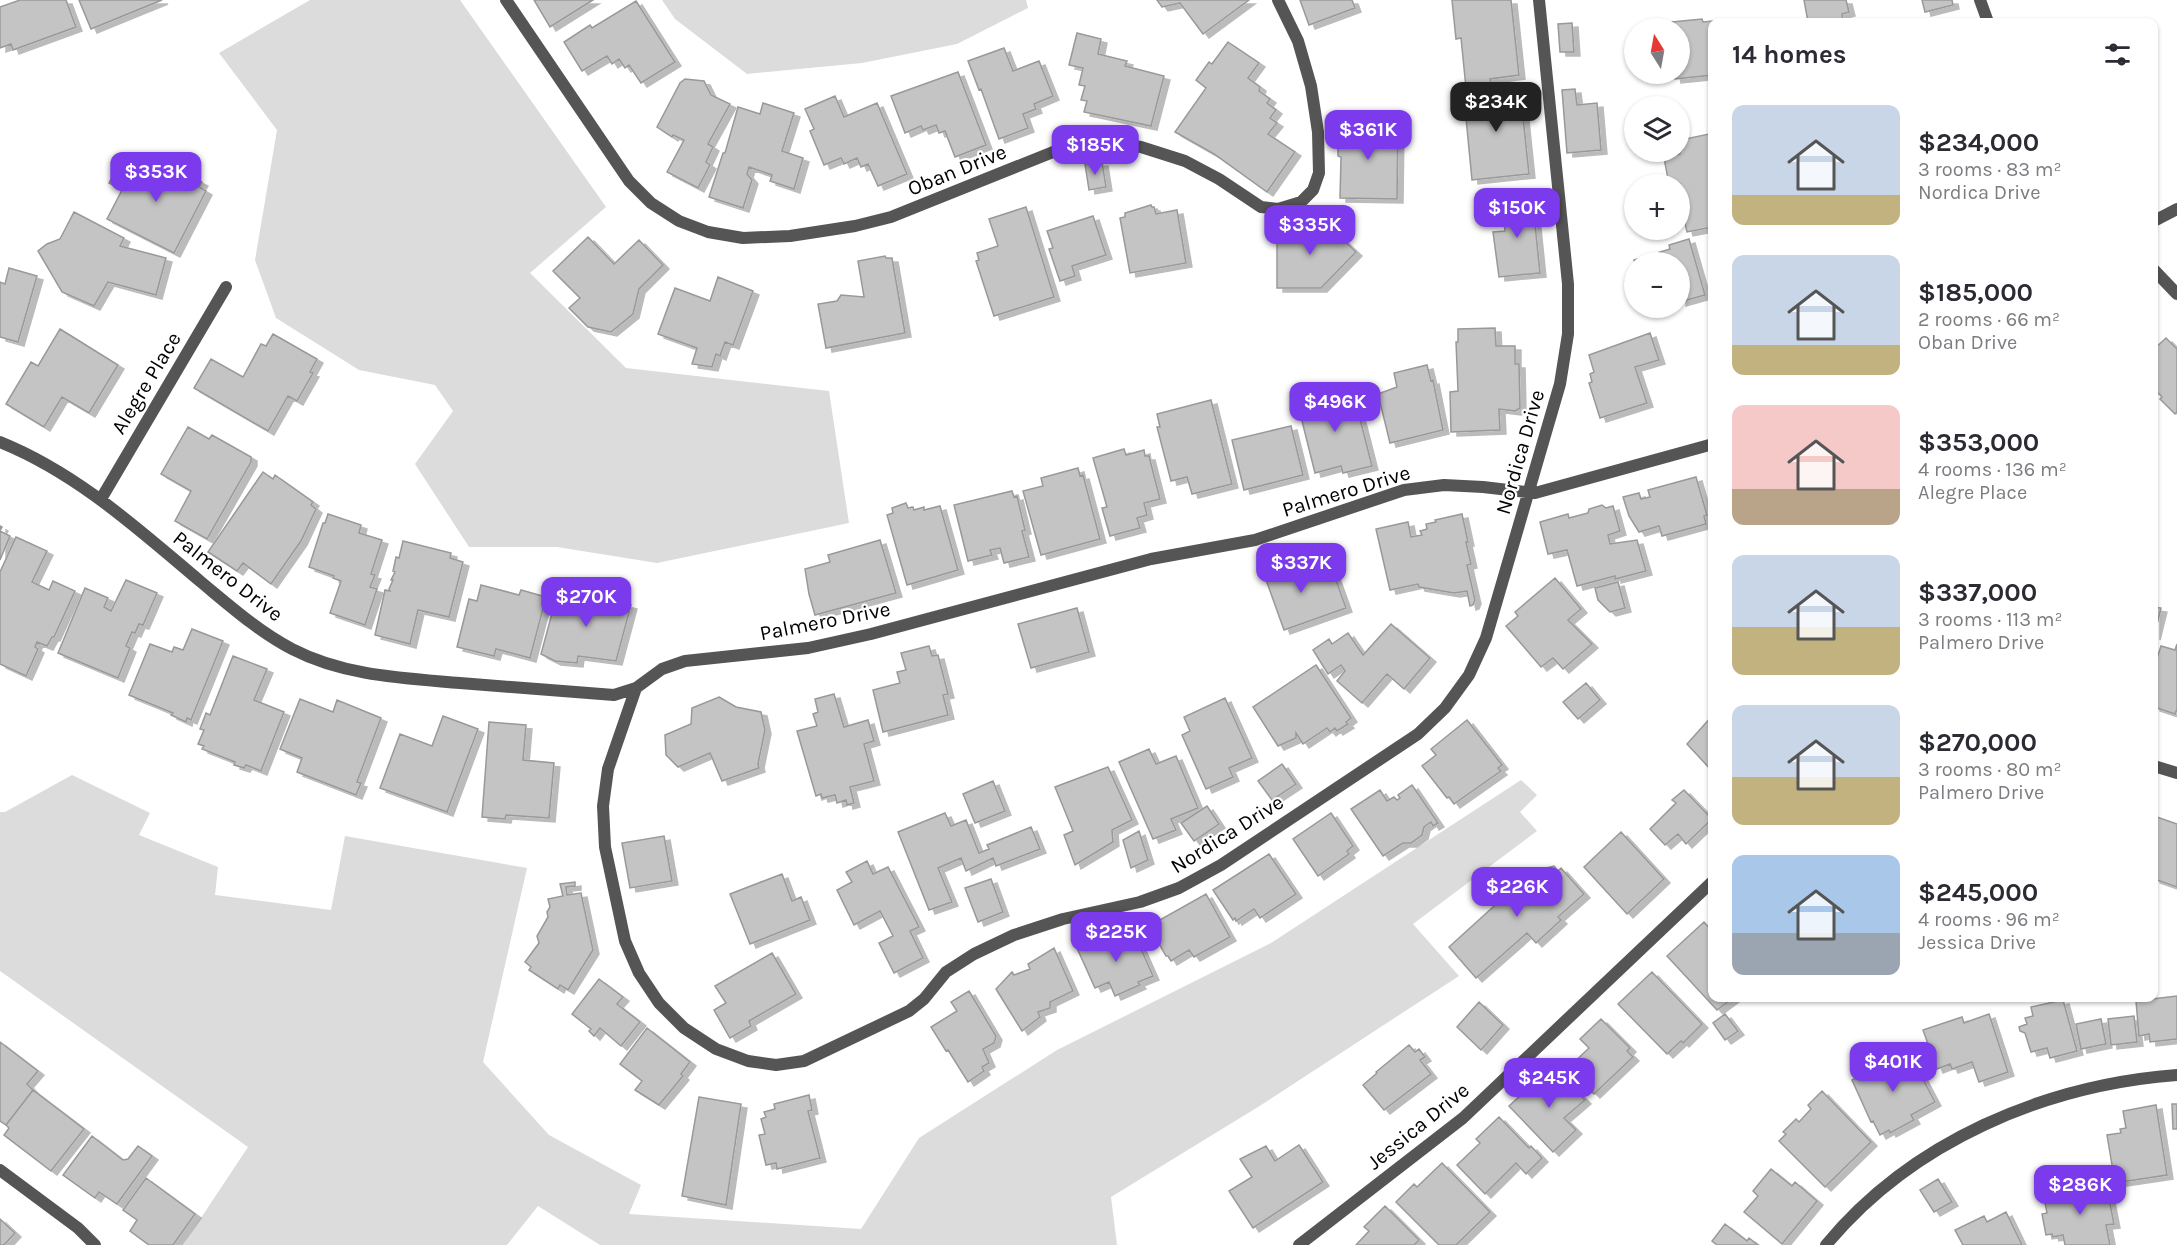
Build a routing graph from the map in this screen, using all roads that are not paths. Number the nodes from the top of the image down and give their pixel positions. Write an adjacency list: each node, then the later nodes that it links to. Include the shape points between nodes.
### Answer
1 (506, 0): 2 (street, Oban Drive, via 629,181 651,203 679,221 708,232 743,238 790,236 891,217 1073,144 1094,140 1141,147 1185,161 1219,178 1261,207 1278,210 1301,202 1313,190 1319,173 1318,132 1301,52)
2 (1278, 0)
3 (1539, 0): 13 (street, Nordica Drive, via 1568,284 1568,334 1560,384)
4 (1980, 0): 5 (street)
5 (1987, 18)
6 (2177, 209): 7 (street)
7 (2158, 219)
8 (2158, 274): 10 (street)
9 (226, 286): 14 (street, Alegre Place)
10 (2177, 294)
11 (0, 442): 14 (street, Palmero Drive)
12 (1708, 445): 13 (street, Palmero Drive)
13 (1529, 493): 15 (street, Palmero Drive, via 1444,485 1404,490 1255,540 1151,559 871,634 808,648 685,661 662,669); 15 (street, Nordica Drive, via 1486,638 1469,675 1445,708 1418,734 1221,865 1179,888 1140,902 1014,934 946,972 909,1011 804,1061 776,1065 748,1062 716,1049 684,1028 659,1003 639,974 625,941 604,847 603,806 608,770)
14 (100, 499): 15 (street, Palmero Drive, via 255,627 293,650 339,668 378,676 614,695)
15 (636, 688)
16 (2158, 767): 17 (street)
17 (2177, 773)
18 (1708, 886): 22 (street, Jessica Drive, via 1462,1118)
19 (2177, 1075): 23 (street, via 2105,1084 2046,1099 1990,1121 1937,1150 1887,1185)
20 (0, 1170): 21 (street)
21 (95, 1245)
22 (1299, 1245)
23 (1826, 1245)

